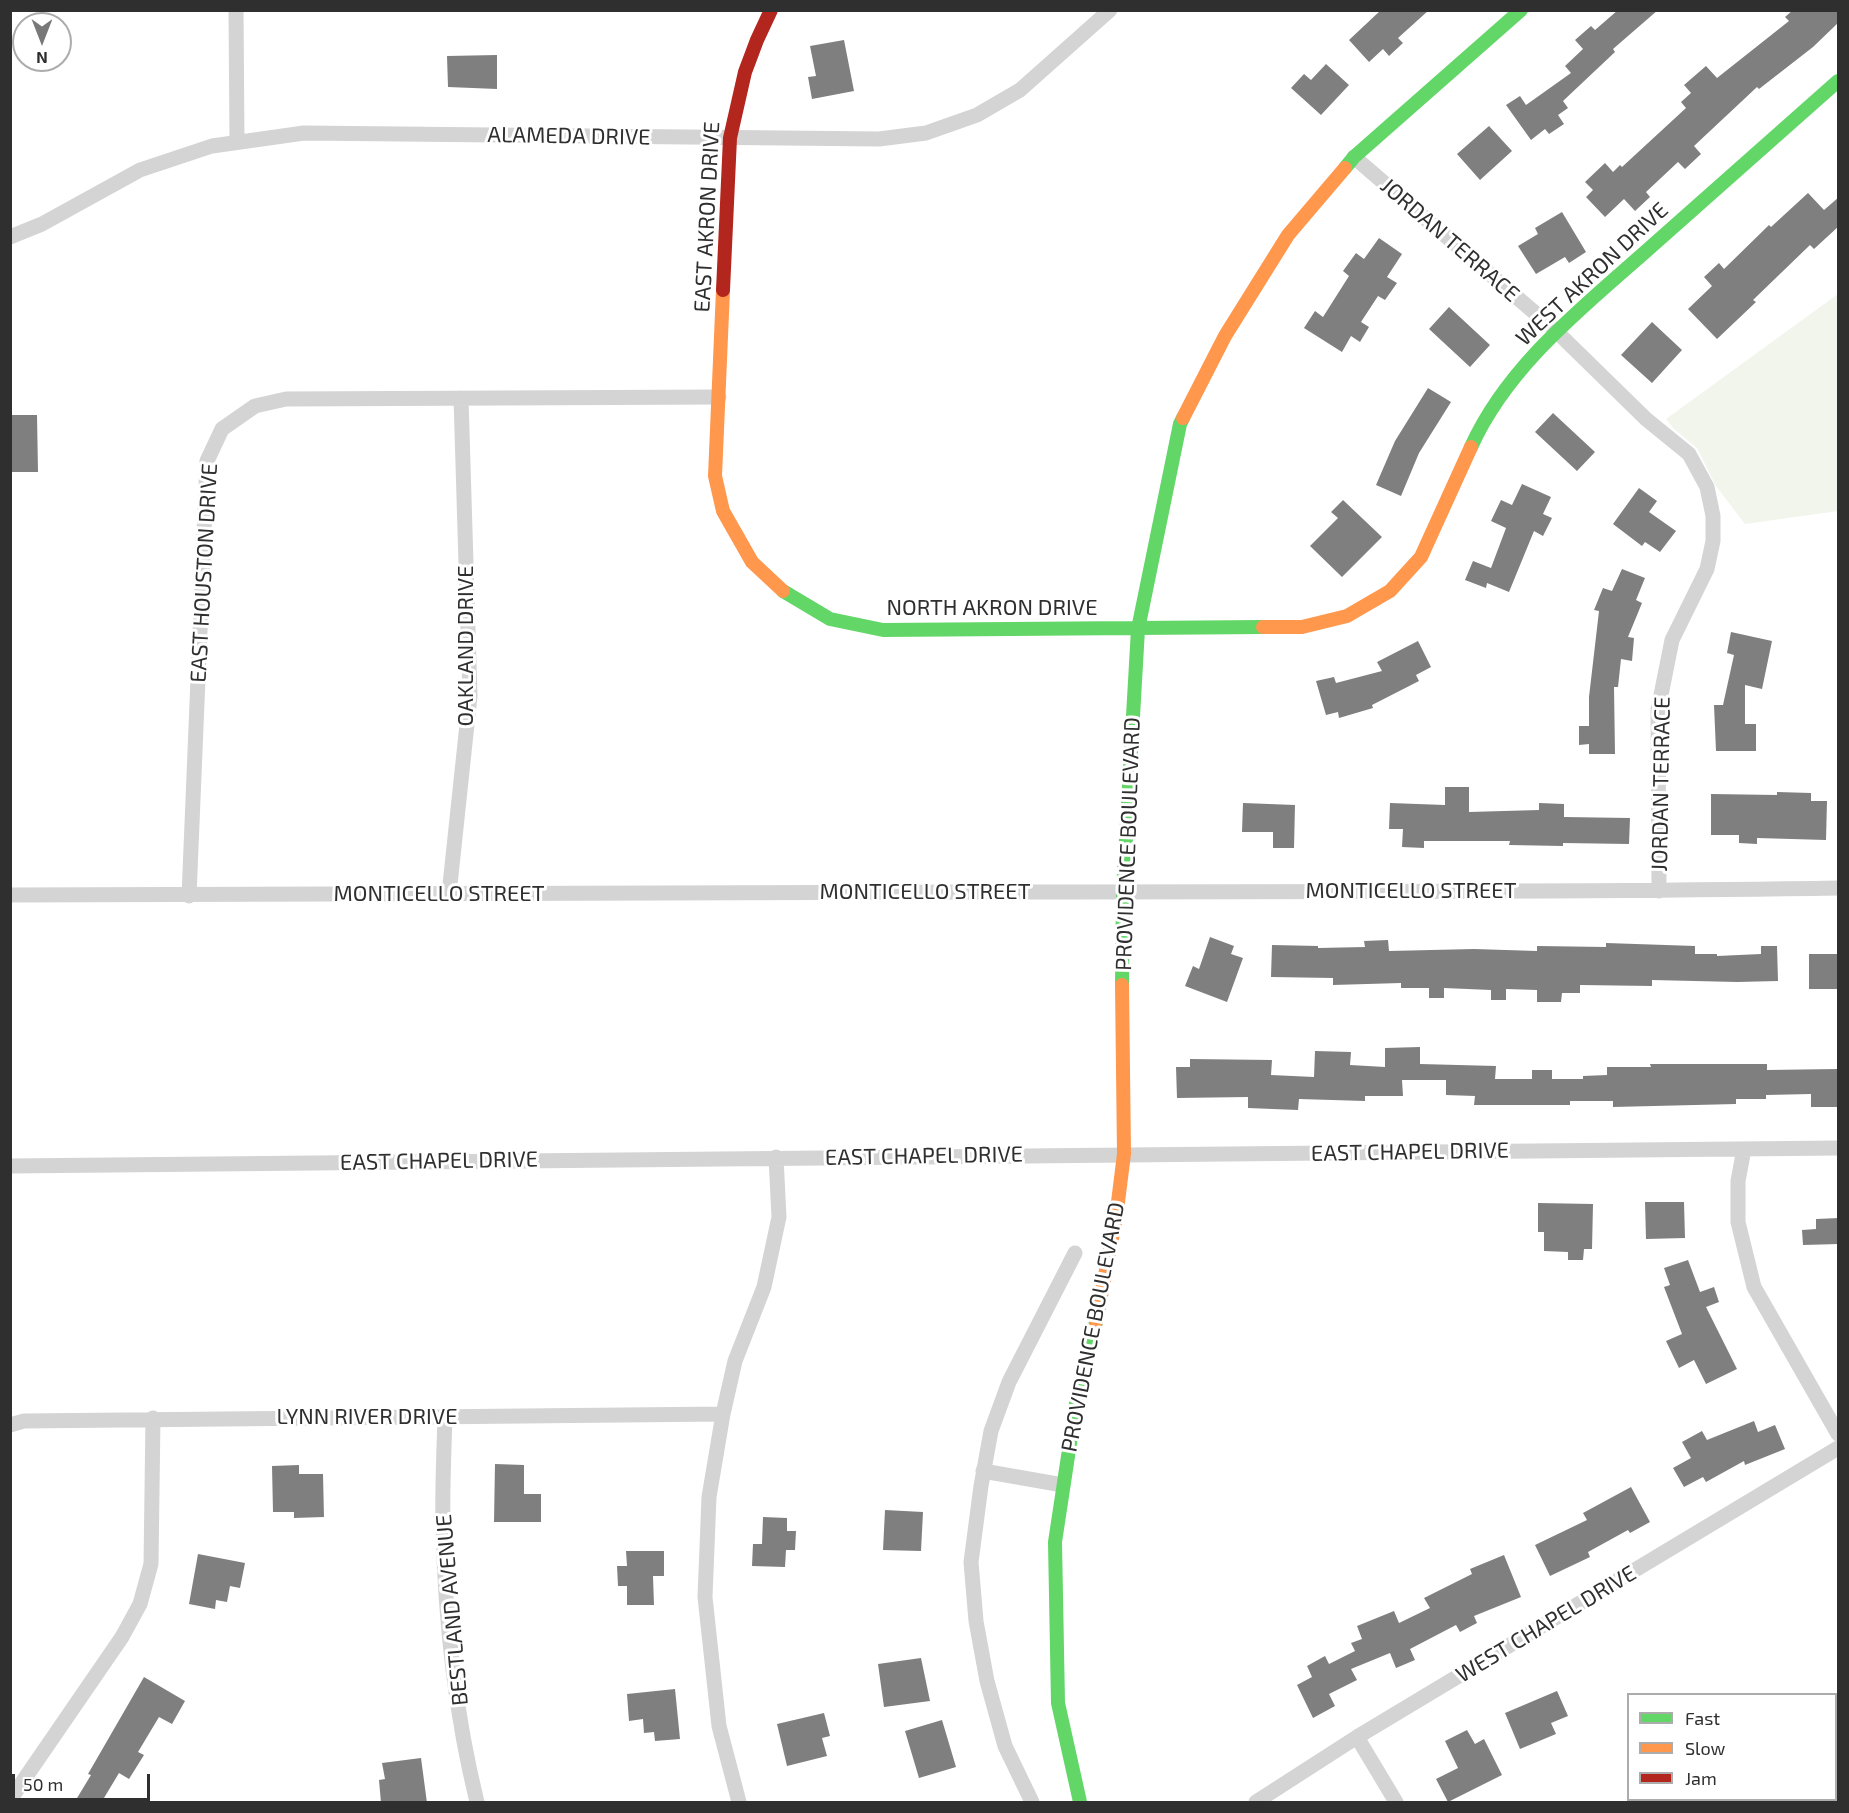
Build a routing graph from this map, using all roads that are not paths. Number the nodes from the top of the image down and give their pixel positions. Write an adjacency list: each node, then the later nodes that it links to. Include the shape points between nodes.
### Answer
1 (236, 10): 7 (street)
2 (771, 10): 6 (main road, EAST AKRON DRIVE, via 735,101)
3 (1110, 10): 6 (street, ALAMEDA DRIVE, via 1020,90 977,115 926,133 879,139)
4 (1521, 10): 8 (main road, PROVIDENCE BOULEVARD)
5 (1839, 81): 10 (main road, WEST AKRON DRIVE)
6 (730, 138): 7 (street, ALAMEDA DRIVE, via 304,133); 11 (main road, EAST AKRON DRIVE)
7 (237, 142): 9 (street, ALAMEDA DRIVE, via 212,146 140,170 42,224)
8 (1354, 158): 10 (street, JORDAN TERRACE); 13 (main road, PROVIDENCE BOULEVARD, via 1288,235 1225,336 1180,424)
9 (10, 237)
10 (1556, 331): 13 (main road, WEST AKRON DRIVE, via 1511,381 1482,423 1421,557 1390,591 1347,616 1302,627); 16 (street, JORDAN TERRACE, via 1646,419 1689,454 1707,488 1713,516 1707,569 1672,640 1658,710)
11 (719, 397): 12 (street, EAST HOUSTON DRIVE); 13 (main road, NORTH AKRON DRIVE, via 715,476 723,511 752,562 779,589 830,619 883,630)
12 (462, 398): 17 (street, OAKLAND DRIVE, via 470,696); 19 (street, EAST HOUSTON DRIVE, via 286,399 255,406 222,429 207,461)
13 (1138, 628): 15 (main road, PROVIDENCE BOULEVARD)
14 (1839, 888): 16 (street, MONTICELLO STREET)
15 (1123, 891): 16 (street, MONTICELLO STREET); 17 (street, MONTICELLO STREET); 22 (main road, PROVIDENCE BOULEVARD)
16 (1659, 891)
17 (449, 894): 19 (street, MONTICELLO STREET)
18 (10, 895): 19 (street, MONTICELLO STREET)
19 (189, 896)
20 (1839, 1148): 21 (street, EAST CHAPEL DRIVE)
21 (1744, 1149): 22 (street, EAST CHAPEL DRIVE); 30 (street, via 1738,1181 1738,1222 1754,1287)
22 (1124, 1154): 23 (street, EAST CHAPEL DRIVE); 33 (main road, PROVIDENCE BOULEVARD, via 1112,1240 1077,1397)
23 (777, 1157): 24 (street, EAST CHAPEL DRIVE); 26 (street, via 779,1217 764,1287 735,1361)
24 (10, 1166)
25 (1075, 1253): 32 (street, PROVIDENCE BOULEVARD, via 1009,1382 991,1431)
26 (723, 1414): 27 (street, LYNN RIVER DRIVE); 37 (street, via 709,1497 705,1598 719,1726)
27 (445, 1416): 28 (street, LYNN RIVER DRIVE); 36 (street, BESTLAND AVENUE, via 443,1526 449,1630 465,1755)
28 (153, 1418): 29 (street, LYNN RIVER DRIVE, via 24,1421); 35 (street, via 150,1564 140,1604 122,1637)
29 (10, 1425)
30 (1839, 1434)
31 (1839, 1448): 34 (street, WEST CHAPEL DRIVE)
32 (983, 1471): 33 (street); 38 (street, PROVIDENCE BOULEVARD, via 971,1562 976,1621 1005,1746)
33 (1063, 1485): 39 (main road, PROVIDENCE BOULEVARD, via 1054,1542 1058,1703)
34 (1358, 1737): 40 (street, WEST CHAPEL DRIVE); 41 (street)
35 (10, 1800)
36 (477, 1803)
37 (739, 1803)
38 (1032, 1803)
39 (1080, 1803)
40 (1256, 1803)
41 (1396, 1803)

